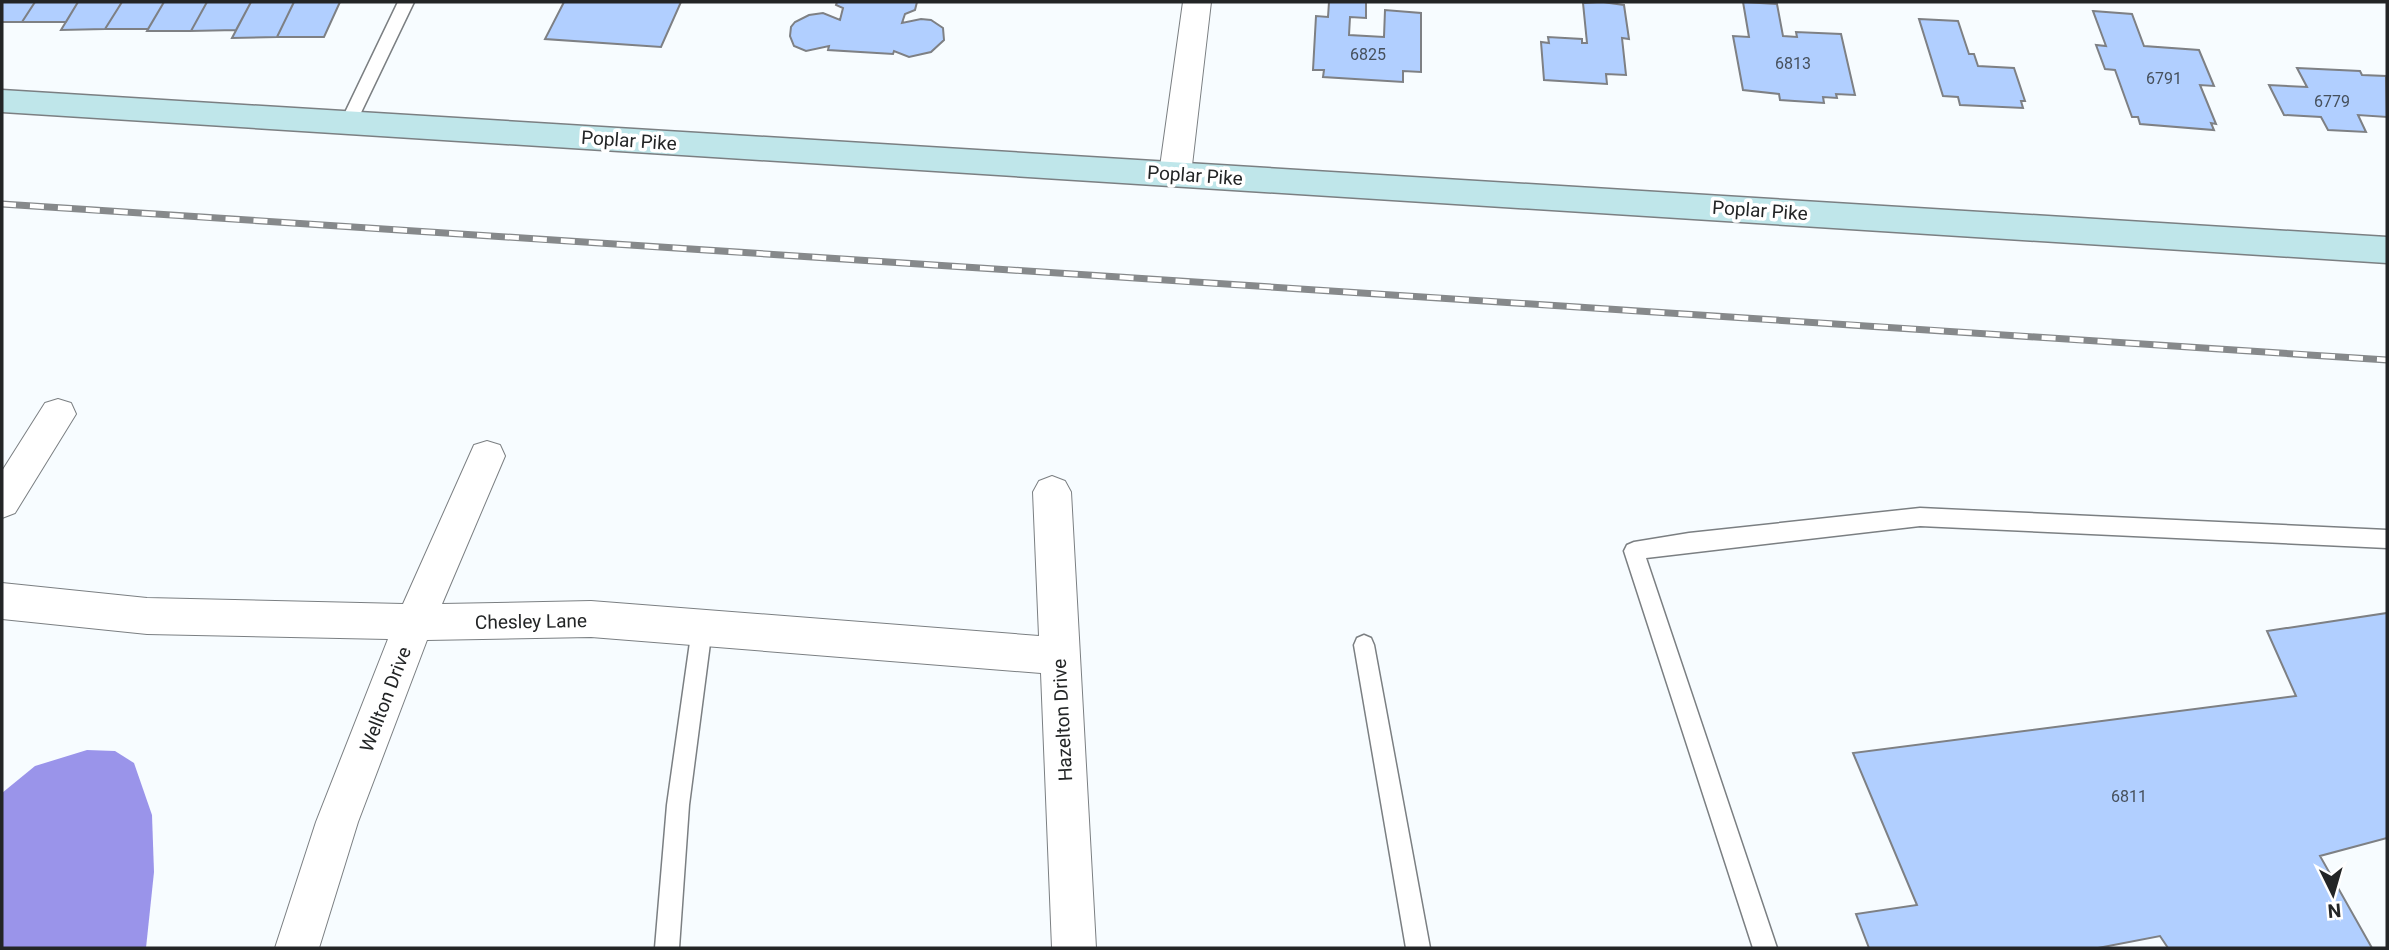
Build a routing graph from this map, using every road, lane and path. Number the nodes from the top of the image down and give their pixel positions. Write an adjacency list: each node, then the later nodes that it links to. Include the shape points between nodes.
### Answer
1 (406, 2): 4 (lane)
2 (1196, 2): 5 (street)
3 (2, 101): 4 (main road, Poplar Pike)
4 (348, 123): 5 (main road, Poplar Pike)
5 (1175, 174): 6 (main road, Poplar Pike)
6 (2387, 250)
7 (58, 414): 10 (street)
8 (487, 456): 13 (street, Wellton Drive)
9 (1052, 492): 16 (street, Hazelton Drive)
10 (2, 502)
11 (2387, 539): 21 (lane, via 1920,517 1634,551)
12 (2, 601): 13 (street, Chesley Lane, via 147,616)
13 (413, 622): 14 (street, Chesley Lane, via 591,619); 17 (street, Wellton Drive)
14 (702, 628): 16 (street, Chesley Lane); 18 (lane, via 678,805)
15 (1364, 645): 20 (lane)
16 (1059, 656): 19 (street, Hazelton Drive)
17 (297, 948)
18 (667, 948)
19 (1074, 948)
20 (1418, 948)
21 (1765, 948)

